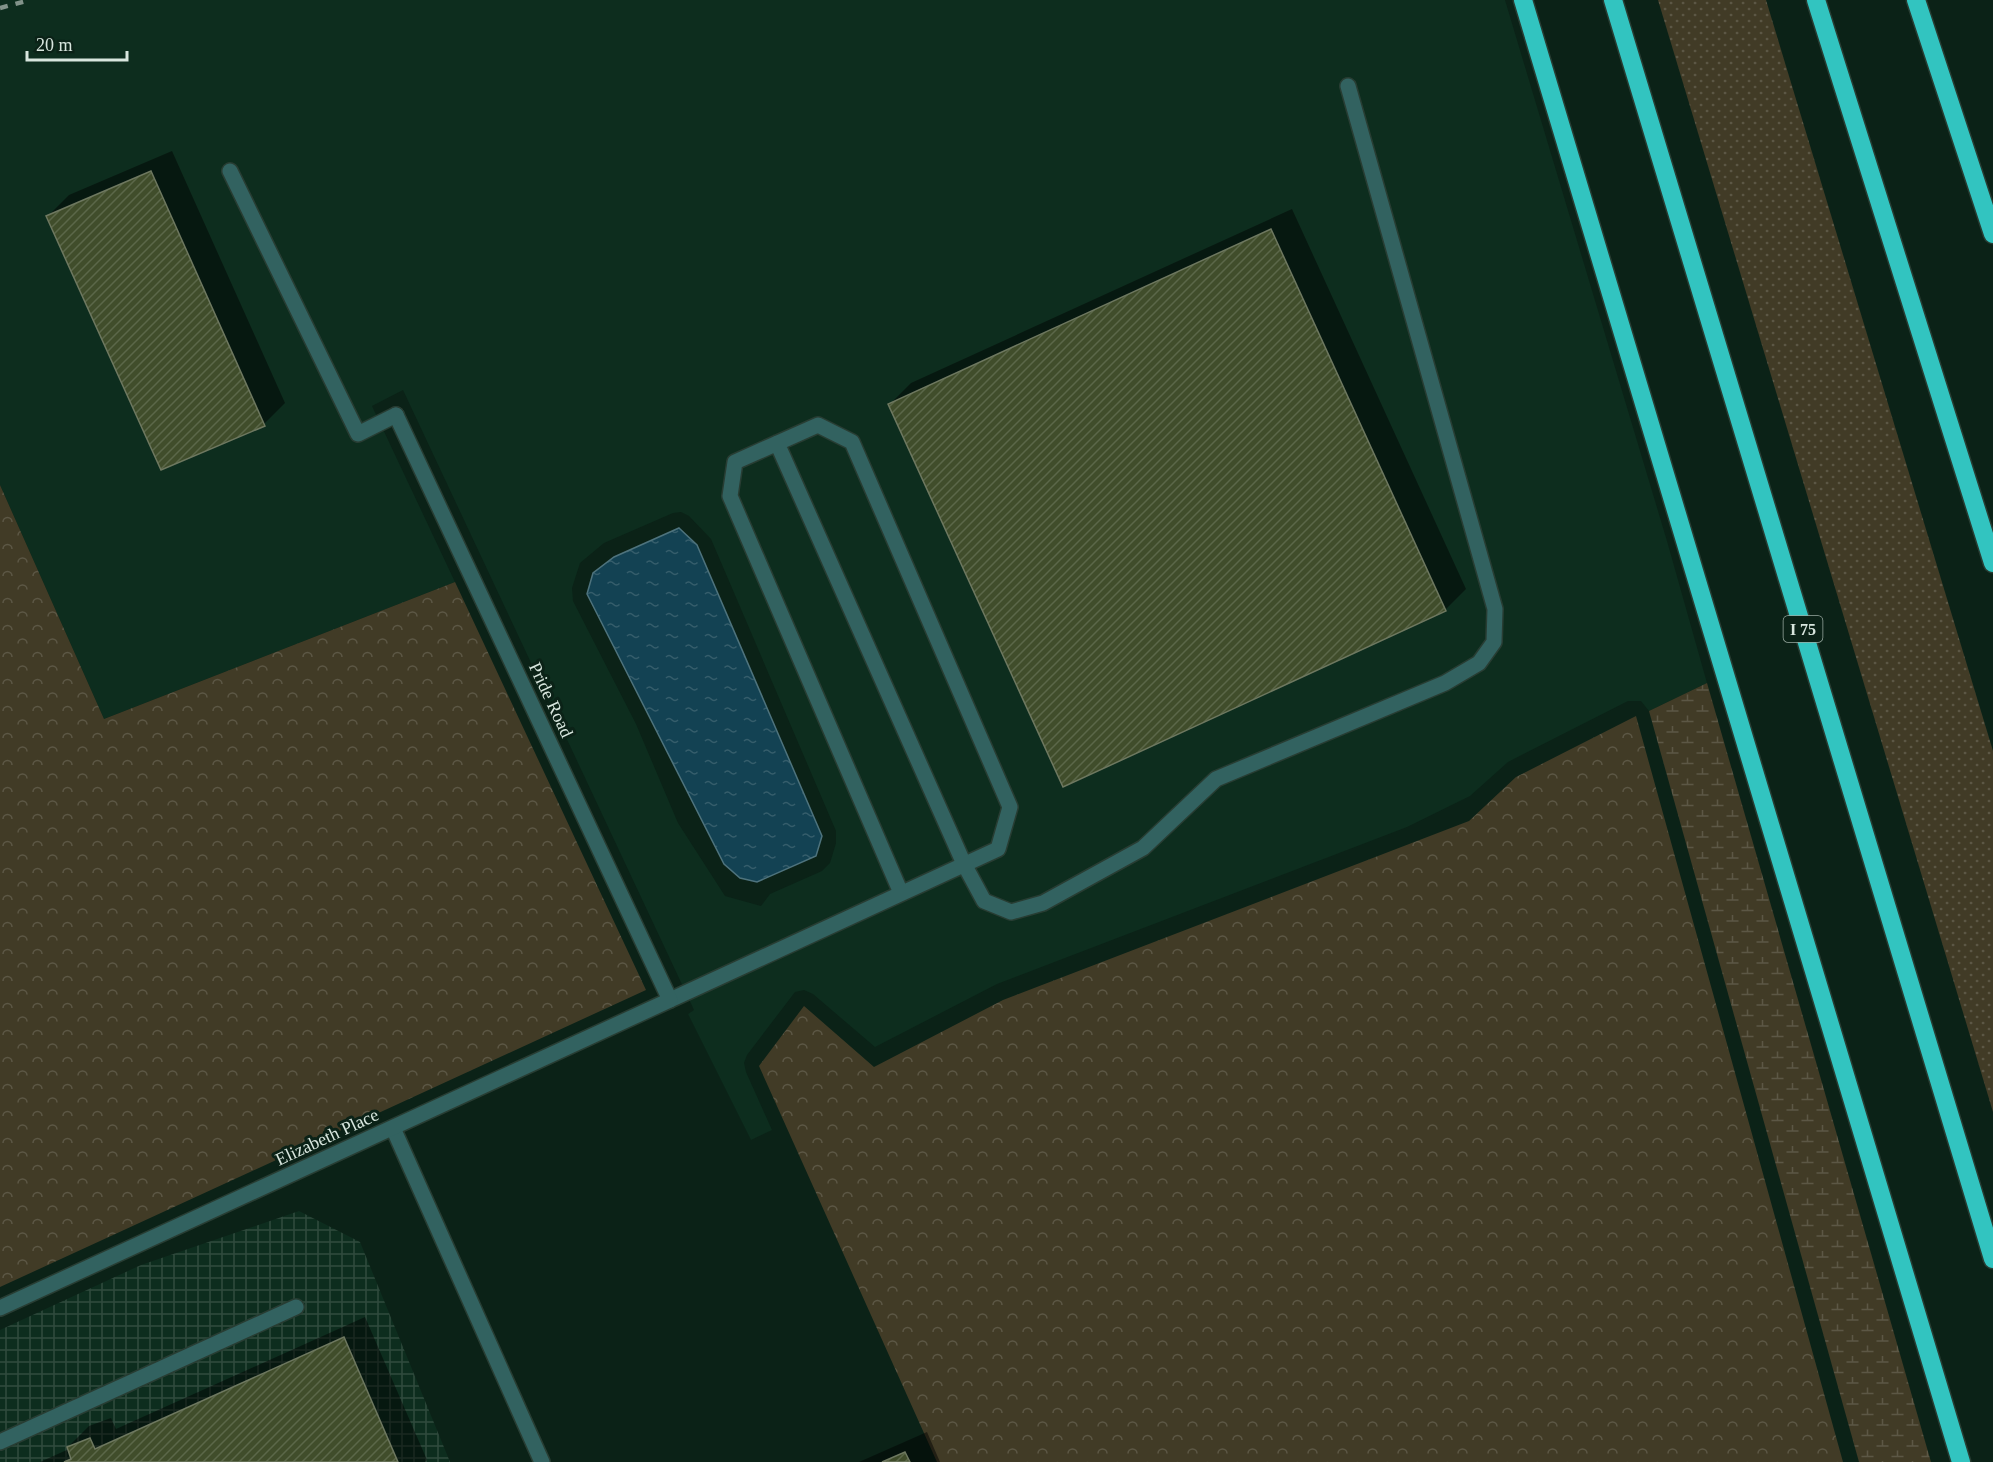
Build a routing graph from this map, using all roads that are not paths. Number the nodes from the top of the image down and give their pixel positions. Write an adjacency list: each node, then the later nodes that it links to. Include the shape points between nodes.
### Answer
1 (1523, 0): 19 (highway)
2 (1613, 0): 14 (highway, I 75)
3 (1816, 0): 9 (highway)
4 (1916, 0): 7 (highway)
5 (1348, 87): 10 (street, via 1496,609 1494,642 1479,663 1445,682 1216,779 1143,849 1043,903 1011,912 984,901)
6 (230, 171): 12 (street, Pride Road, via 358,434 396,415)
7 (1993, 234)
8 (777, 443): 10 (street); 10 (street, Elizabeth Place, via 818,425 852,442 1010,807 998,849); 11 (street, via 735,462 730,496)
9 (1993, 563)
10 (964, 864): 11 (street, Elizabeth Place)
11 (901, 893): 12 (street, Elizabeth Place)
12 (670, 1000): 13 (street, Elizabeth Place)
13 (393, 1128): 16 (street, Elizabeth Place); 18 (street)
14 (1993, 1259)
15 (296, 1307): 17 (street)
16 (0, 1308)
17 (0, 1442)
18 (542, 1462)
19 (1961, 1462)

